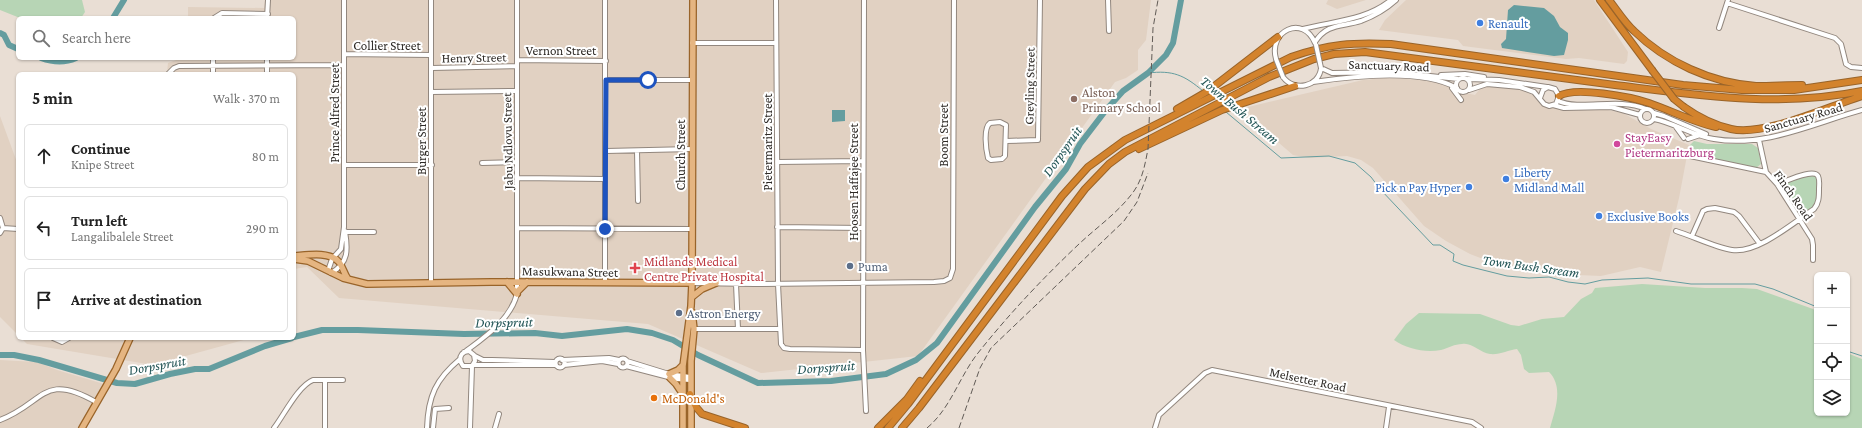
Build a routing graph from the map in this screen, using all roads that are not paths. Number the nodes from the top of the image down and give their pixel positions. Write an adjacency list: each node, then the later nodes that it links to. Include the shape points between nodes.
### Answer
1 (268, 0): 18 (street)
2 (344, 0): 26 (street, Prince Alfred Street)
3 (431, 0): 27 (street, Burger Street)
4 (517, 0): 30 (street, Jabu Ndlovu Street)
5 (605, 0): 31 (street)
6 (776, 0): 24 (street, Pietermaritz Street)
7 (864, 0): 80 (street, Hoosen Haffajee Street)
8 (954, 0): 112 (street, Boom Street)
9 (1040, 0): 75 (street, Greyling Street, via 1038,140)
10 (1108, 0): 21 (street)
11 (1390, 0): 20 (street, via 1377,10 1360,17)
12 (1396, 0): 25 (street, via 1370,17 1328,28 1320,33)
13 (1600, 0): 71 (highway, bridge, via 1670,93 1684,107 1705,120)
14 (1609, 0): 52 (highway, via 1633,30 1652,47 1690,69 1755,86)
15 (691, 1): 23 (main road, Church Street)
16 (1728, 2): 19 (street); 38 (street, via 1835,38 1841,44 1846,64)
17 (217, 16): 18 (street, via 222,13)
18 (268, 16)
19 (1719, 28)
20 (1302, 29): 22 (street, via 1291,28); 25 (street, via 1310,34)
21 (1109, 31)
22 (1278, 37): 51 (street, bridge, via 1274,46 1276,59 1283,77); 59 (highway)
23 (692, 43): 24 (street); 47 (main road, Church Street)
24 (776, 43): 82 (street, Pietermaritz Street)
25 (1315, 43): 37 (street, bridge)
26 (344, 54): 27 (street, Collier Street); 32 (street, Prince Alfred Street)
27 (431, 55): 36 (street, Burger Street)
28 (213, 60): 33 (street)
29 (267, 60): 34 (street)
30 (516, 60): 31 (street, Vernon Street); 35 (street, Jabu Ndlovu Street)
31 (606, 61): 46 (street)
32 (344, 65): 34 (street); 84 (street, Prince Alfred Street)
33 (213, 66): 34 (street); 39 (street, via 176,67); 40 (street)
34 (267, 66): 41 (street)
35 (516, 66): 36 (street, Henry Street); 56 (street, Jabu Ndlovu Street)
36 (432, 68): 58 (street, Burger Street)
37 (1321, 68): 42 (street, Sanctuary Road, via 1332,73); 50 (street)
38 (1862, 68)
39 (170, 72)
40 (213, 72)
41 (267, 72)
42 (1428, 75): 43 (street, Sanctuary Road); 45 (street, via 1465,74)
43 (1458, 79): 44 (street); 53 (street)
44 (1468, 79): 45 (street); 55 (street, via 1471,84)
45 (1495, 79): 54 (street)
46 (606, 80): 47 (street); 77 (street)
47 (691, 80): 76 (main road, Church Street)
48 (1862, 80): 52 (highway)
49 (1439, 81): 50 (street, Sanctuary Road, via 1372,76); 53 (street, Sanctuary Road); 63 (street, via 1454,90)
50 (1313, 82): 51 (street)
51 (1295, 86): 90 (highway, via 1224,109 1128,154)
52 (1820, 87): 59 (highway, via 1771,91 1712,88 1366,42 1335,44 1312,49)
53 (1457, 88): 55 (street, via 1464,92)
54 (1548, 88): 61 (street, via 1541,92); 62 (street, via 1555,89)
55 (1469, 90): 61 (street, via 1487,84 1498,84 1531,90)
56 (516, 91): 58 (street); 81 (street, Jabu Ndlovu Street)
57 (1862, 91): 90 (highway, via 1813,98 1747,99 1607,84 1365,52 1334,54 1269,77 1126,152 1109,164)
58 (431, 92): 85 (street, Burger Street)
59 (1208, 95): 127 (highway, via 1103,154 1075,180)
60 (1862, 96): 71 (highway, via 1771,127)
61 (1540, 98): 64 (street, via 1546,105)
62 (1558, 98): 64 (street); 65 (street, via 1569,104 1618,103); 71 (highway, via 1565,93 1577,91 1637,100 1700,123)
63 (1461, 100)
64 (1553, 105): 68 (street, via 1564,108 1611,107)
65 (1646, 109): 67 (street); 68 (street)
66 (1862, 110): 74 (street, Sanctuary Road)
67 (1654, 113): 69 (street); 73 (street, Sanctuary Road)
68 (1640, 115): 69 (street, via 1645,122)
69 (1654, 119): 70 (street, Sanctuary Road)
70 (1675, 126): 72 (street, Sanctuary Road); 72 (street, via 1686,139)
71 (1732, 129)
72 (1700, 135): 73 (street, Sanctuary Road)
73 (1725, 140): 74 (street, Sanctuary Road)
74 (1759, 140): 86 (street, Finch Road)
75 (1006, 141): 75 (street, via 1005,124 989,123 989,159 1005,157)
76 (692, 149): 78 (street); 100 (main road, Church Street)
77 (606, 151): 78 (street); 88 (street)
78 (637, 151): 91 (street)
79 (1690, 156): 86 (street)
80 (863, 161): 82 (street); 97 (street, Hoosen Haffajee Street)
81 (517, 162): 83 (street); 87 (street, Jabu Ndlovu Street)
82 (777, 162): 94 (street, Pietermaritz Street)
83 (482, 163)
84 (344, 165): 85 (street); 102 (street, Prince Alfred Street)
85 (432, 165): 118 (street, Burger Street)
86 (1766, 172): 89 (street, Finch Road)
87 (518, 178): 88 (street); 96 (street, Jabu Ndlovu Street)
88 (605, 179): 99 (street)
89 (1777, 184): 93 (street, Finch Road); 93 (street, via 1810,173 1818,176 1818,204)
90 (1085, 189): 175 (highway)
91 (638, 201)
92 (0, 218): 95 (street)
93 (1799, 219): 106 (street); 110 (street, Finch Road, via 1813,241)
94 (777, 227): 97 (street); 124 (street, Pietermaritz Street)
95 (3, 228): 98 (street); 104 (street)
96 (517, 228): 99 (street); 115 (street, Jabu Ndlovu Street)
97 (863, 228): 122 (street, Hoosen Haffajee Street)
98 (16, 229)
99 (605, 229): 100 (street); 119 (street)
100 (692, 229): 120 (main road, Church Street)
101 (1676, 231): 105 (street)
102 (344, 232): 103 (street); 107 (street, Prince Alfred Street, via 341,249); 111 (street, Prince Alfred Street, via 346,257)
103 (374, 232)
104 (0, 233)
105 (1692, 236): 106 (street, via 1730,250 1741,250); 106 (street, via 1702,211 1715,208 1740,216)
106 (1760, 244)
107 (334, 257): 108 (main road, via 324,255); 111 (main road); 113 (street, Prince Alfred Street, via 330,262)
108 (296, 258)
109 (296, 258): 113 (main road, Masukwana Street, via 308,261)
110 (1813, 260)
111 (341, 266): 113 (street); 114 (main road)
112 (953, 269): 122 (street, Masukwana Street, via 950,278 944,281)
113 (330, 272): 114 (main road, Masukwana Street)
114 (348, 279): 118 (main road, Masukwana Street, via 381,285)
115 (518, 281): 116 (main road, Masukwana Street); 117 (main road, Masukwana Street); 125 (street, Jabu Ndlovu Street)
116 (507, 282): 118 (main road, Masukwana Street); 125 (main road)
117 (527, 282): 119 (main road, Masukwana Street); 125 (main road)
118 (431, 283)
119 (605, 283): 120 (main road, Masukwana Street)
120 (692, 283): 121 (street, Masukwana Street); 126 (main road, Church Street)
121 (716, 283): 123 (street, Masukwana Street); 126 (main road)
122 (863, 283): 124 (street, Masukwana Street); 134 (street, Hoosen Haffajee Street)
123 (736, 284): 124 (street, Masukwana Street); 130 (street)
124 (778, 284): 131 (street, Pietermaritz Street)
125 (517, 293): 133 (street, via 512,310)
126 (692, 297): 128 (main road, Church Street)
127 (986, 299): 160 (highway, via 970,314); 174 (highway)
128 (691, 306): 129 (main road, Church Street); 144 (main road, Church Street)
129 (694, 329): 130 (street); 150 (main road, Church Street)
130 (738, 329): 131 (street)
131 (780, 329): 134 (street, Pietermaritz Street, via 784,348)
132 (129, 340): 155 (main road, via 116,369)
133 (478, 341): 135 (street); 136 (street)
134 (863, 350): 158 (street, Hoosen Haffajee Street)
135 (464, 352): 136 (street, via 471,352); 137 (street)
136 (475, 356): 140 (street, via 483,360); 142 (street)
137 (460, 359): 145 (street); 146 (street)
138 (562, 360): 139 (street, via 609,358); 140 (street, via 558,359); 143 (street)
139 (619, 362): 141 (street, via 621,367); 141 (street, via 624,358); 143 (street)
140 (555, 363): 142 (street); 143 (street, via 560,368)
141 (626, 364): 148 (street)
142 (473, 365): 145 (street); 147 (street)
143 (564, 365)
144 (683, 365): 148 (main road); 149 (main road, Church Street)
145 (465, 366): 146 (street); 147 (street)
146 (451, 368): 165 (street, via 437,382 431,397)
147 (471, 376): 167 (street)
148 (670, 376): 149 (street); 154 (main road)
149 (683, 378): 150 (street); 154 (main road, Church Street)
150 (690, 378): 153 (main road, Church Street)
151 (325, 380): 152 (street); 163 (street, via 312,380 306,384); 164 (street)
152 (343, 380)
153 (690, 394): 170 (main road, Church Street); 171 (highway, via 702,414)
154 (683, 395): 169 (main road, Church Street)
155 (96, 402): 161 (street, via 75,391 57,389 41,395); 162 (main road)
156 (1390, 407): 176 (street, Melsetter Road, via 1212,370 1205,373 1158,415); 177 (street); 178 (street, Melsetter Road, via 1472,422)
157 (449, 408): 166 (street, via 435,409)
158 (866, 411)
159 (499, 414): 168 (street)
160 (893, 414): 172 (highway); 173 (highway)
161 (0, 420)
162 (82, 428)
163 (274, 428)
164 (325, 428)
165 (427, 428)
166 (433, 428)
167 (470, 428)
168 (495, 428)
169 (684, 428)
170 (691, 428)
171 (745, 428)
172 (873, 428)
173 (878, 428)
174 (888, 428)
175 (902, 428)
176 (1155, 428)
177 (1386, 428)
178 (1481, 428)

